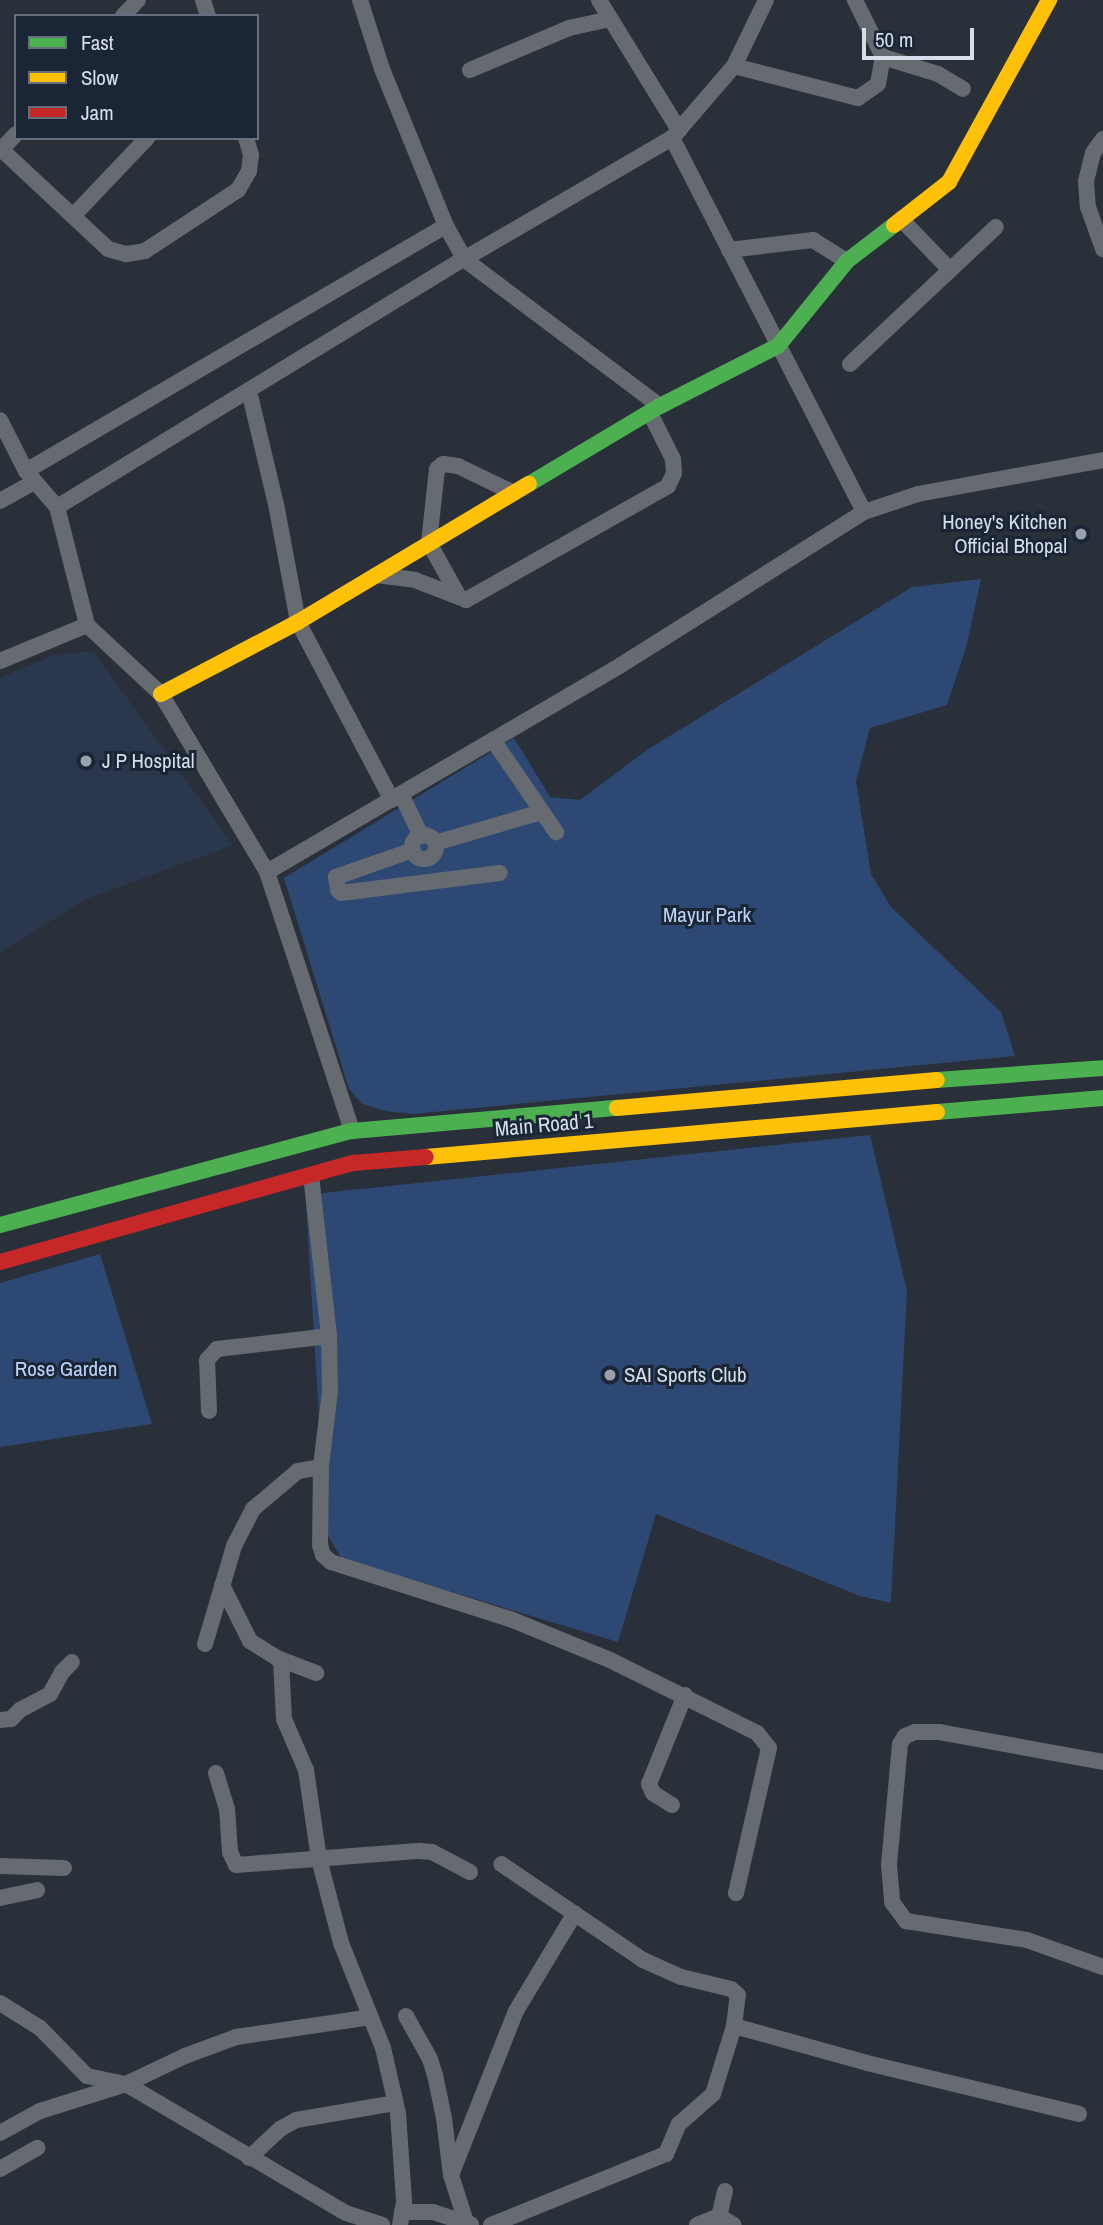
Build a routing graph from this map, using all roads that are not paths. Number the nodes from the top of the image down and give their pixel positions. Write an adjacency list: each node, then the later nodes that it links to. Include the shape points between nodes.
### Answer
1 (360, 0): 19 (street, via 382,69)
2 (599, 0): 6 (street)
3 (765, 0): 8 (street)
4 (855, 0): 7 (street)
5 (1049, 0): 18 (main road, via 949,182)
6 (610, 19): 9 (street, via 569,27); 11 (street)
7 (883, 57): 8 (street, via 878,84 858,98); 10 (street, via 939,74)
8 (734, 66): 11 (street)
9 (470, 69)
10 (963, 89)
11 (676, 134): 22 (street); 23 (street)
12 (14, 136): 16 (street)
13 (1103, 139): 21 (street, via 1093,153 1086,181 1088,207)
14 (145, 140): 17 (street)
15 (247, 140): 17 (street, via 249,171 238,190 145,251 126,254 108,248)
16 (1, 151): 17 (street)
17 (73, 216)
18 (901, 219): 24 (main road); 25 (street)
19 (446, 226): 23 (street); 32 (street)
20 (996, 227): 25 (street)
21 (1103, 249)
22 (730, 250): 24 (street, via 813,240); 26 (street)
23 (464, 259): 28 (street); 29 (street)
24 (847, 261): 26 (main road)
25 (950, 270): 27 (street)
26 (778, 346): 29 (main road); 36 (street)
27 (850, 364)
28 (249, 391): 35 (street); 40 (street)
29 (655, 410): 33 (main road); 39 (street, via 673,459 674,473 668,486 473,598)
30 (0, 420): 32 (street)
31 (1103, 460): 36 (street, via 918,494)
32 (30, 477): 34 (street); 35 (street)
33 (514, 493): 37 (main road); 37 (street, via 458,466 443,464 437,468)
34 (0, 502)
35 (57, 507): 41 (street)
36 (864, 512): 44 (street)
37 (429, 543): 38 (main road); 39 (street)
38 (376, 575): 39 (street, via 415,580); 40 (main road)
39 (459, 597)
40 (298, 622): 43 (main road); 45 (street)
41 (87, 625): 42 (street); 43 (street)
42 (0, 661)
43 (161, 694): 49 (street)
44 (493, 740): 45 (street); 46 (street)
45 (397, 797): 48 (street); 49 (street)
46 (542, 812): 47 (street); 48 (street)
47 (556, 831)
48 (425, 847): 51 (street); 51 (street, via 336,877 338,890)
49 (267, 872): 54 (street)
50 (500, 873): 51 (street)
51 (438, 881)
52 (1103, 1068): 54 (main road, Main Road 1)
53 (1102, 1096): 55 (main road, Main Road 1, via 354,1163)
54 (352, 1131): 56 (main road, Main Road 1)
55 (311, 1175): 57 (main road, Main Road 1); 58 (street)
56 (0, 1225)
57 (0, 1262)
58 (329, 1336): 59 (street, via 217,1349 207,1360); 60 (street, via 330,1391)
59 (209, 1411)
60 (321, 1467): 61 (street, via 298,1471 253,1509 234,1546); 66 (street, via 320,1545 331,1562 510,1619)
61 (222, 1585): 62 (street); 63 (street, via 250,1641)
62 (205, 1644)
63 (281, 1660): 65 (street); 71 (street, via 284,1719 306,1770)
64 (72, 1662): 67 (street, via 50,1694)
65 (316, 1673)
66 (685, 1695): 70 (street, via 649,1784 653,1793); 77 (street, via 757,1733 769,1748)
67 (0, 1720)
68 (1103, 1762): 80 (street, via 940,1732 905,1735 900,1744 889,1865 891,1902 906,1921 1027,1940)
69 (216, 1773): 71 (street, via 236,1865)
70 (672, 1805)
71 (319, 1859): 75 (street, via 432,1852); 83 (street, via 341,1942)
72 (501, 1864): 79 (street)
73 (0, 1866): 74 (street)
74 (64, 1868)
75 (470, 1872)
76 (37, 1890): 78 (street)
77 (736, 1893)
78 (0, 1898)
79 (575, 1913): 84 (street, via 643,1961 681,1977 737,1991); 92 (street, via 516,2011)
80 (1103, 1967)
81 (0, 2003): 85 (street, via 40,2028 87,2076)
82 (406, 2015): 92 (street, via 435,2075)
83 (371, 2017): 85 (street, via 236,2037); 86 (street)
84 (734, 2026): 87 (street); 98 (street, via 713,2094 679,2124 666,2154)
85 (126, 2084): 88 (street, via 40,2111); 90 (street)
86 (395, 2103): 90 (street, via 296,2120); 95 (street)
87 (1079, 2114)
88 (0, 2133)
89 (37, 2148): 91 (street)
90 (249, 2158): 97 (street, via 346,2213)
91 (0, 2169)
92 (451, 2175): 96 (street)
93 (725, 2191): 94 (street)
94 (719, 2216): 99 (street); 100 (street)
95 (401, 2218): 96 (street, via 433,2212)
96 (469, 2223)
97 (382, 2225)
98 (491, 2225)
99 (697, 2225)
100 (734, 2225)

